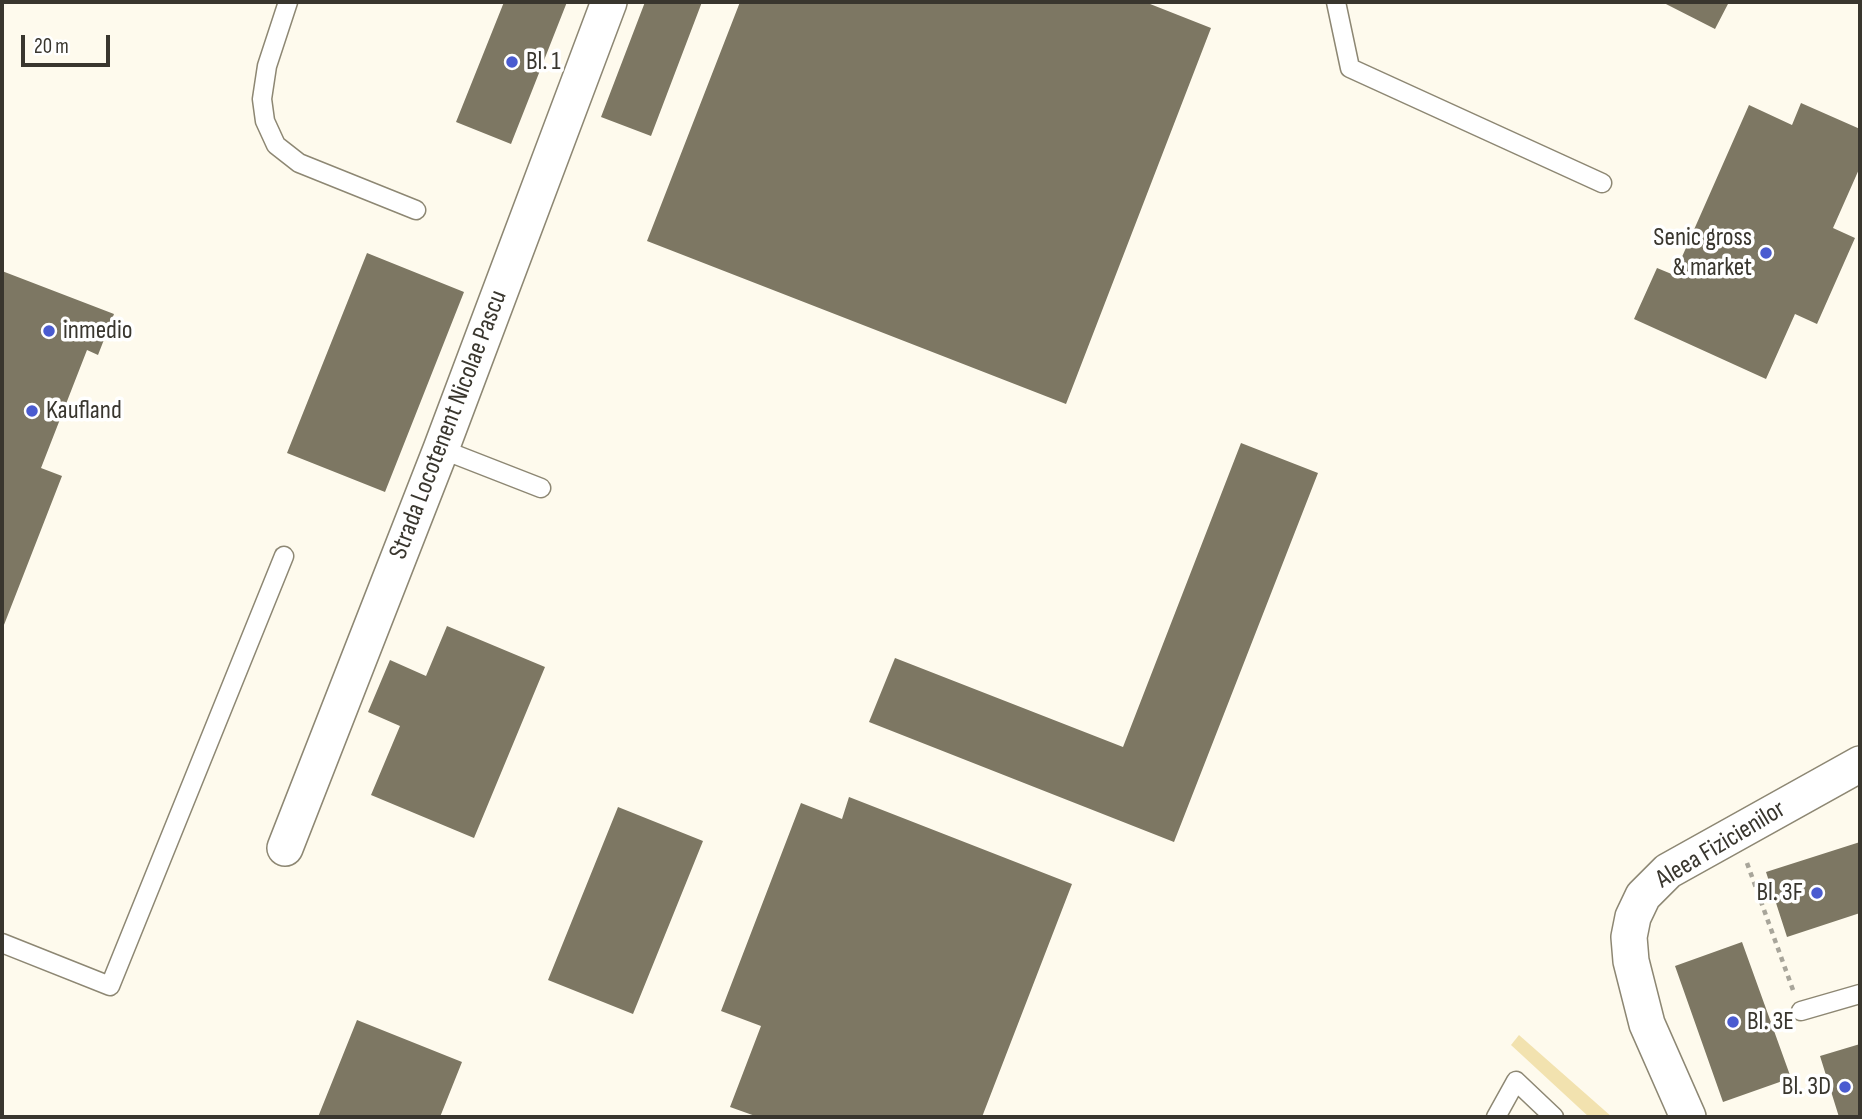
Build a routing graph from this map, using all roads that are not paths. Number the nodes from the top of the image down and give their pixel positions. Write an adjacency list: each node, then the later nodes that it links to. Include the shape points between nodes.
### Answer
1 (288, 2): 5 (lane, via 261,99 276,145 299,163)
2 (609, 2): 6 (street, Strada Locotenent Nicolae Pascu)
3 (1336, 2): 4 (lane, via 1350,68)
4 (1602, 183)
5 (416, 210)
6 (441, 449): 7 (lane); 10 (street, Strada Locotenent Nicolae Pascu)
7 (541, 488)
8 (284, 556): 11 (lane, via 110,986)
9 (1860, 764): 16 (street, Aleea Fizicienilor, via 1668,871 1653,884 1633,917 1631,961 1647,1024)
10 (285, 848)
11 (2, 943)
12 (1860, 994): 13 (lane)
13 (1801, 1011)
14 (1496, 1117): 15 (lane, via 1516,1081)
15 (1554, 1117)
16 (1688, 1117)

